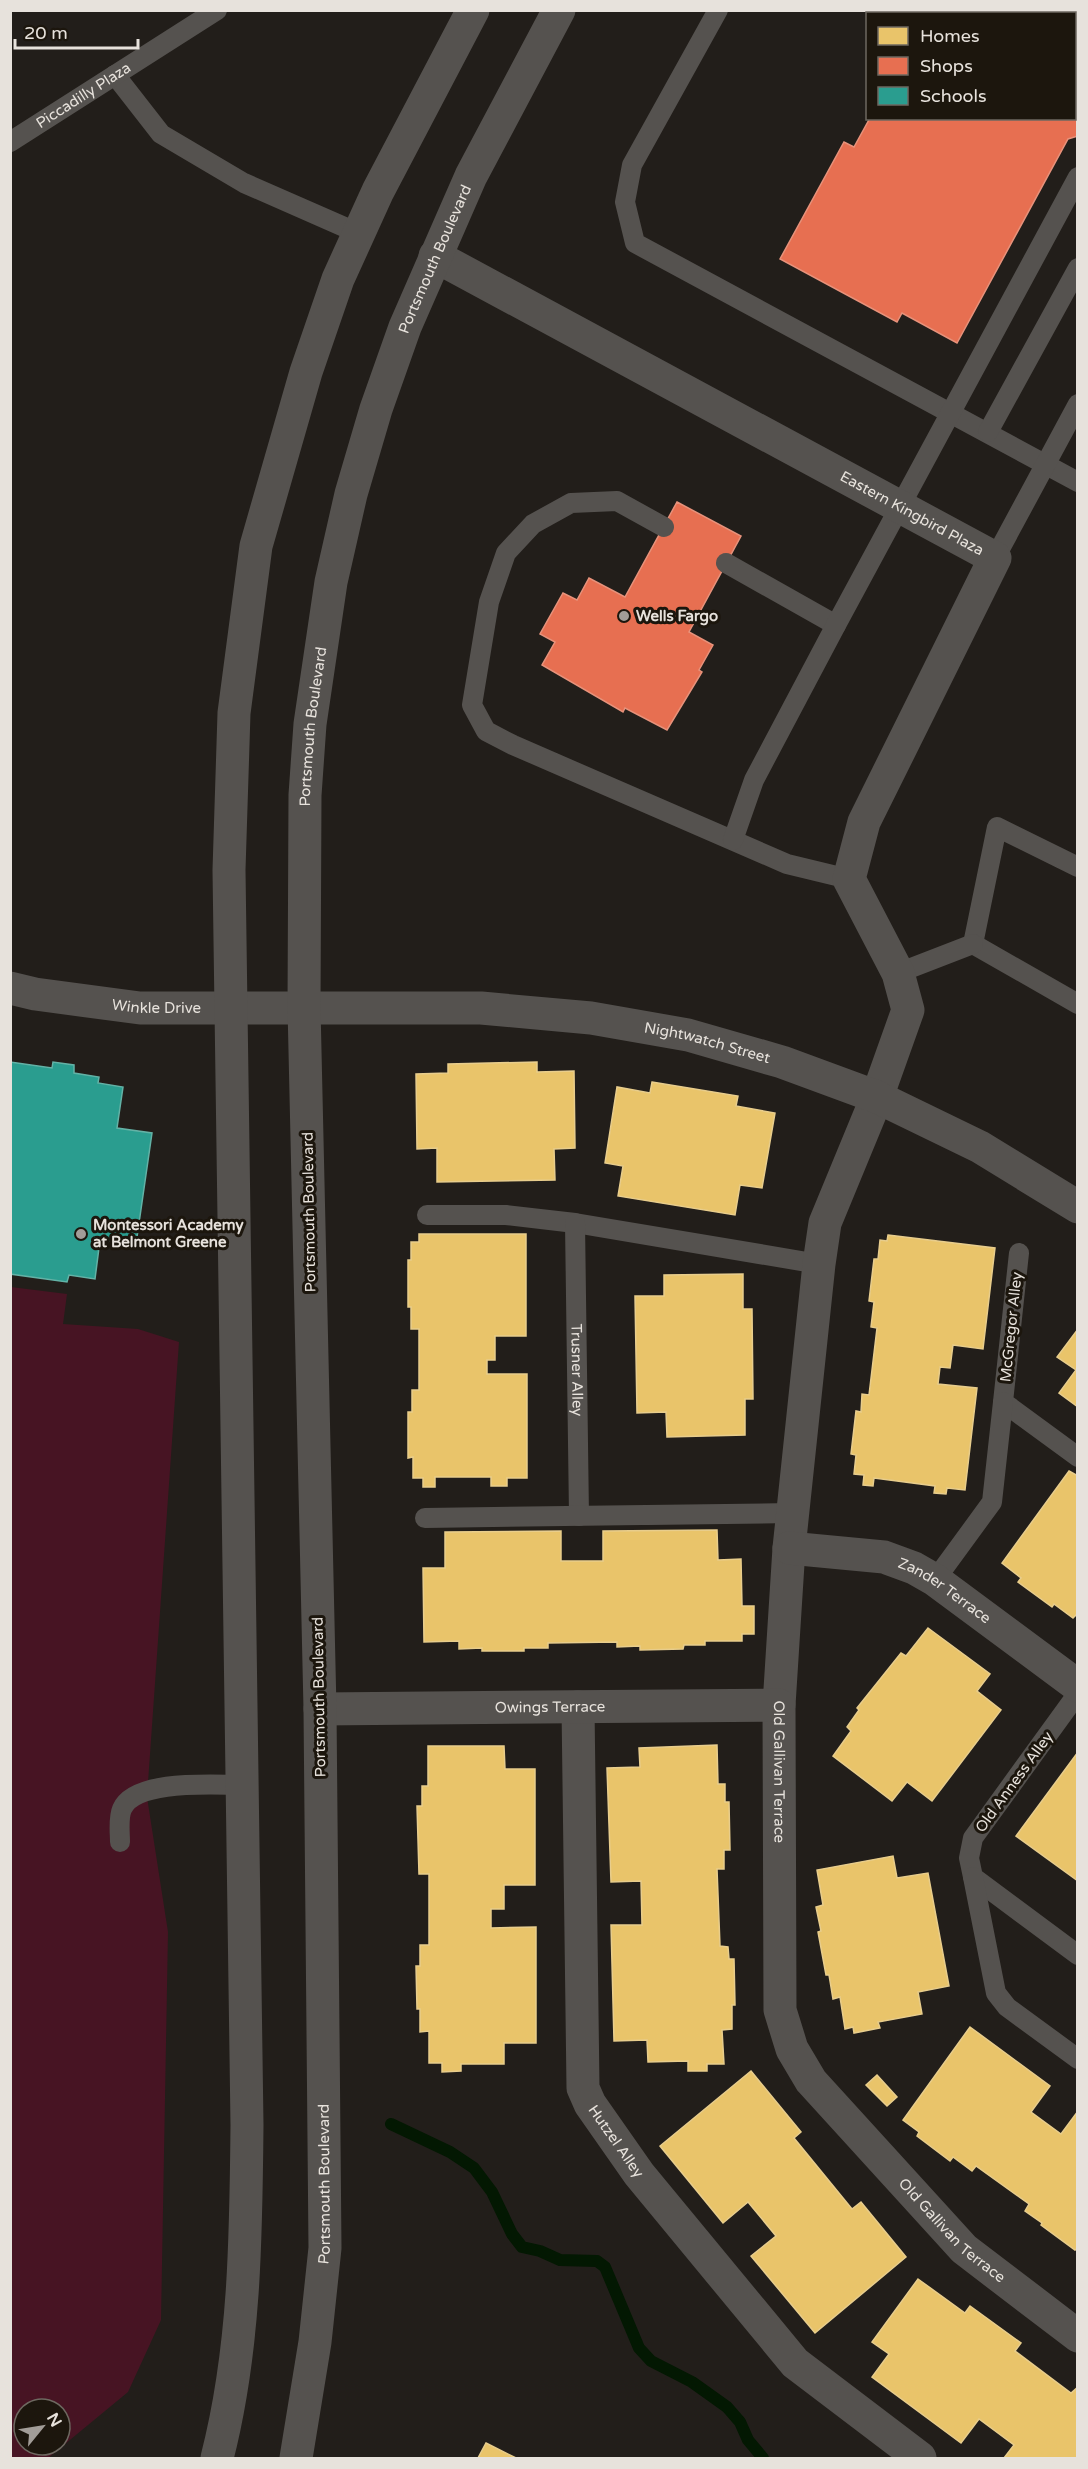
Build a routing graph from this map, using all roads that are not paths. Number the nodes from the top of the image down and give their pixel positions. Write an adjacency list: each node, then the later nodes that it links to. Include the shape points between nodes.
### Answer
1 (217, 10): 5 (lane, Piccadilly Plaza)
2 (473, 10): 8 (street)
3 (559, 10): 9 (street, Portsmouth Boulevard, via 471,176)
4 (718, 10): 12 (lane, via 632,165 625,202 635,243)
5 (115, 75): 6 (lane, Piccadilly Plaza); 8 (lane, via 161,134 244,183)
6 (10, 142)
7 (1077, 177): 12 (lane)
8 (358, 233): 28 (street, via 306,372 256,546 234,713)
9 (435, 256): 16 (street, Eastern Kingbird Plaza); 29 (street, Portsmouth Boulevard, via 376,409 351,494 328,602 304,795)
10 (1077, 268): 13 (lane)
11 (1077, 404): 14 (lane)
12 (951, 412): 13 (lane); 16 (lane)
13 (988, 432): 14 (lane)
14 (1044, 464): 15 (lane); 18 (lane)
15 (1077, 482)
16 (900, 507): 18 (street, Eastern Kingbird Plaza); 20 (lane)
17 (664, 527): 21 (lane, via 617,501 571,503 533,524 506,553 489,602 472,705 486,731 513,745)
18 (994, 558): 23 (street, Eastern Kingbird Plaza, via 864,822)
19 (726, 563): 20 (lane)
20 (836, 625): 21 (lane, via 754,780)
21 (733, 840): 23 (lane, via 787,864)
22 (1077, 867): 24 (lane, via 998,827)
23 (849, 879): 25 (street)
24 (973, 944): 25 (lane); 27 (lane)
25 (897, 974): 30 (street, via 908,1010)
26 (10, 988): 28 (street, Winkle Drive, via 140,1008)
27 (1077, 1004)
28 (230, 1007): 29 (street, Winkle Drive); 48 (street)
29 (304, 1007): 30 (street, Nightwatch Street, via 481,1008 591,1018 688,1035 782,1062); 47 (street, Portsmouth Boulevard)
30 (877, 1097): 31 (street, Nightwatch Street, via 980,1147); 35 (street, Old Gallivan Terrace, via 825,1223)
31 (1077, 1207)
32 (427, 1215): 33 (lane, via 506,1215)
33 (575, 1223): 35 (lane); 39 (lane, Trusner Alley)
34 (1019, 1253): 36 (lane, McGregor Alley)
35 (819, 1264): 38 (street, Old Gallivan Terrace)
36 (1003, 1402): 37 (lane, McGregor Alley); 42 (lane, McGregor Alley, via 992,1502)
37 (1077, 1458)
38 (792, 1513): 39 (lane); 41 (street, Old Gallivan Terrace)
39 (579, 1516): 40 (lane)
40 (425, 1518)
41 (789, 1548): 42 (street, Zander Terrace, via 884,1557); 45 (street, Old Gallivan Terrace)
42 (935, 1580): 43 (street, Zander Terrace)
43 (1077, 1686)
44 (1077, 1693): 50 (lane, Old Anness Alley, via 973,1838 969,1858)
45 (779, 1705): 46 (street, Owings Terrace); 53 (street, Old Gallivan Terrace, via 780,2010 792,2049 811,2081 964,2249)
46 (578, 1707): 47 (street, Owings Terrace); 56 (street, Hutzel Alley, via 583,2088 590,2104 639,2174 795,2363)
47 (320, 1708): 55 (street, Portsmouth Boulevard, via 325,2248)
48 (241, 1785): 49 (lane, via 159,1788 135,1794 122,1810); 54 (street, via 246,2250 238,2344)
49 (120, 1842)
50 (973, 1877): 51 (lane); 52 (lane, Old Anness Alley, via 996,1993 1006,2007)
51 (1077, 1955)
52 (1077, 2059)
53 (1077, 2336)
54 (217, 2458)
55 (296, 2458)
56 (920, 2458)

